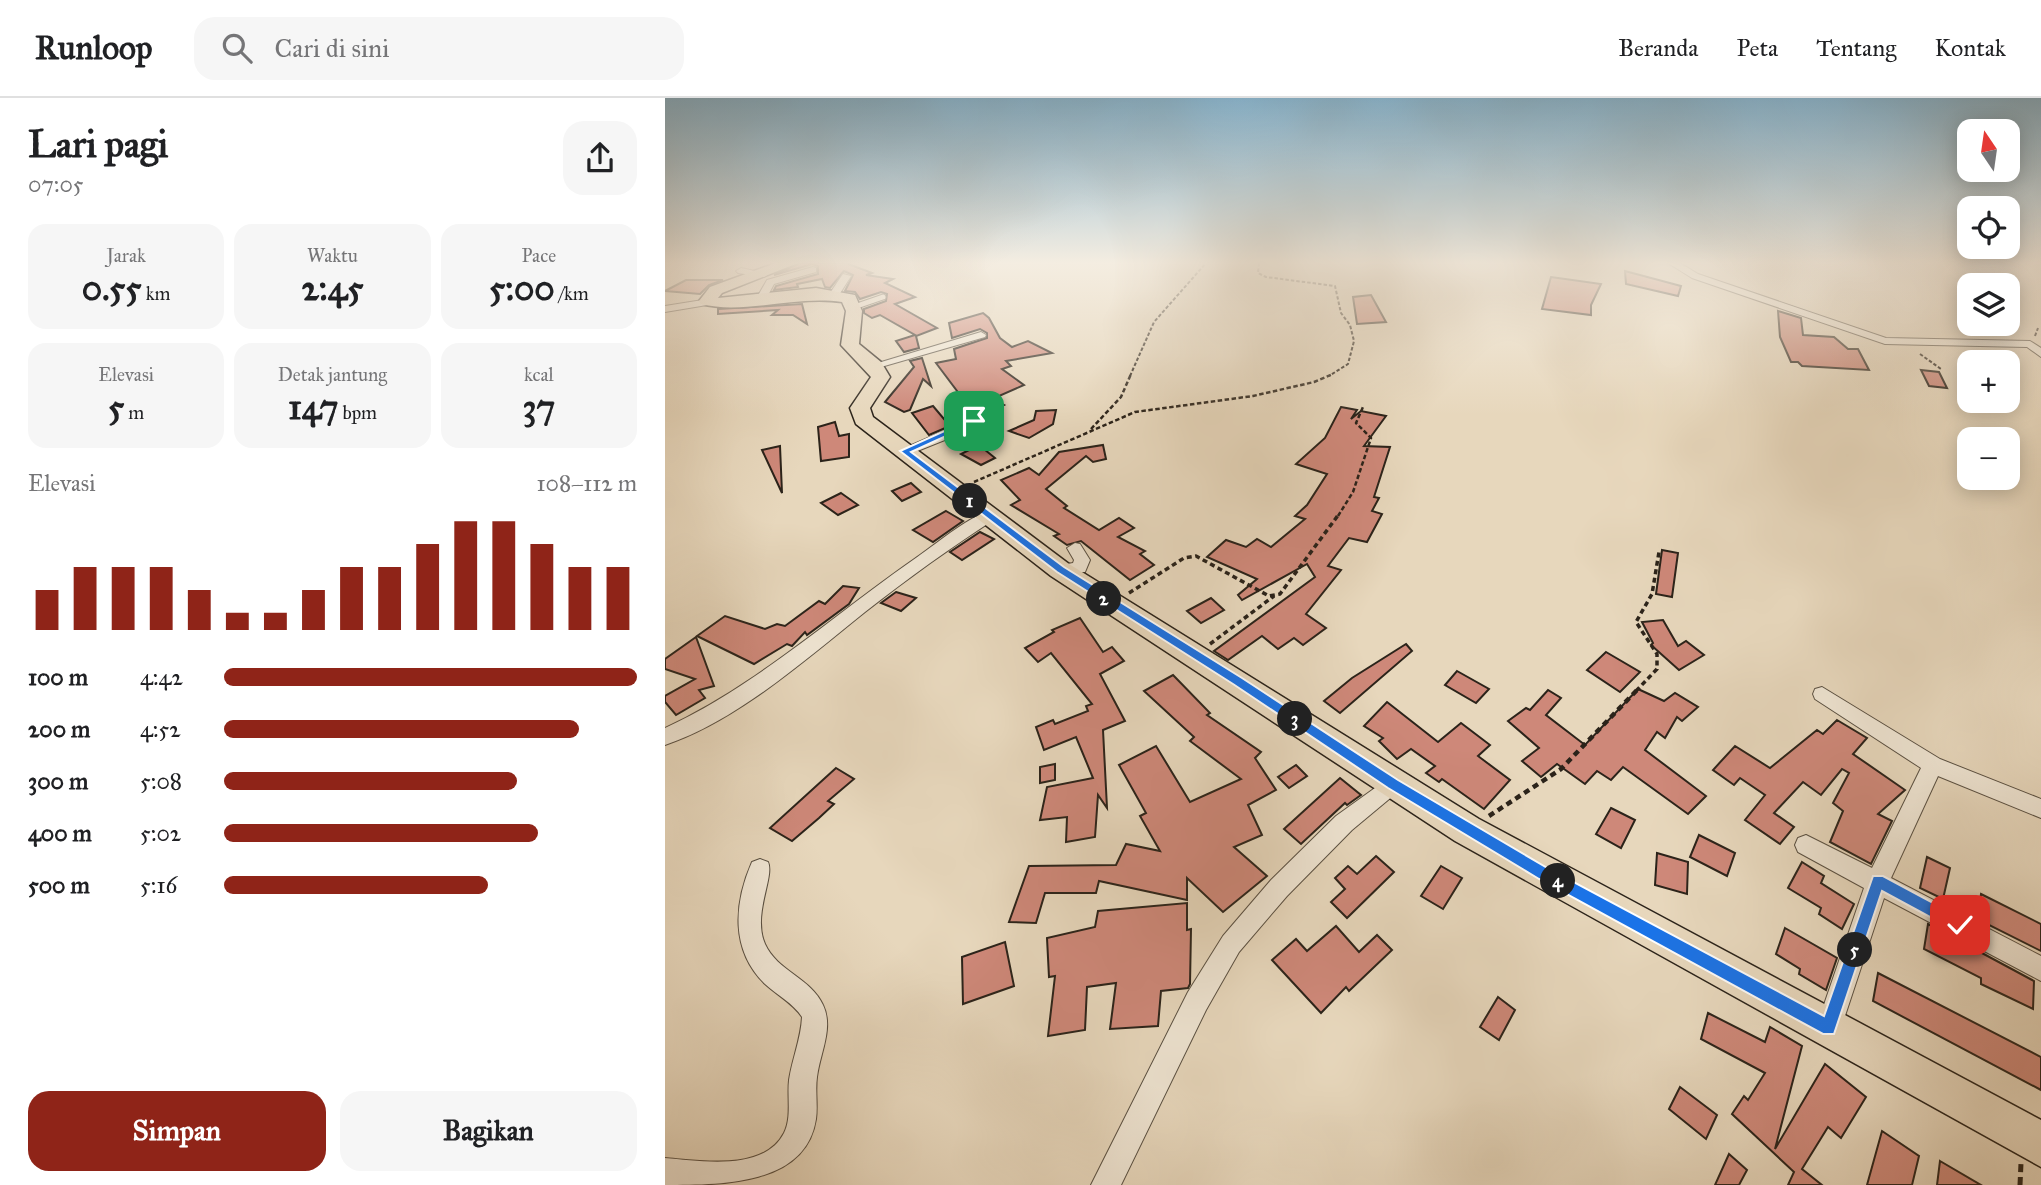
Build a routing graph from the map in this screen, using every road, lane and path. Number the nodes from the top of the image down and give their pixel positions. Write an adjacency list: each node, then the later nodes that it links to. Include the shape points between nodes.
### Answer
1 (847, 314): 7 (main road, via 850,345)
2 (1161, 314): 10 (path, via 1121,397)
3 (1342, 314): 10 (path, via 1354,341 1347,364 1336,373 1283,390 1135,412)
4 (1805, 314): 6 (street, via 1885,341 2028,344)
5 (981, 335): 7 (street)
6 (2041, 354)
7 (874, 366): 11 (main road, via 881,377 860,414)
8 (1363, 408): 15 (path, via 1356,423 1371,438 1353,492 1321,542)
9 (969, 415): 11 (street, via 972,424)
10 (1090, 430): 12 (path)
11 (905, 451): 12 (main road)
12 (956, 490): 13 (main road)
13 (990, 516): 16 (main road, via 1068,559); 19 (street, via 936,550 787,664)
14 (1659, 552): 23 (path, via 1652,594 1636,622 1657,654 1657,669 1561,769)
15 (1275, 595): 16 (path, via 1189,556); 17 (path)
16 (1112, 604): 17 (main road)
17 (1195, 655): 21 (main road)
18 (1822, 694): 20 (street)
19 (665, 737)
20 (1933, 765): 22 (street); 26 (street)
21 (1393, 784): 23 (main road); 31 (street, via 1325,842 1231,944 1197,1000)
22 (2041, 809)
23 (1467, 830): 28 (main road)
24 (1806, 845): 26 (street)
25 (760, 869): 30 (street, via 747,911 758,954 764,967 807,1002 815,1016 798,1134 789,1152 760,1175 741,1179)
26 (1878, 881): 27 (street); 28 (street)
27 (2041, 969)
28 (1829, 1028): 29 (main road)
29 (2041, 1144)
30 (665, 1172)
31 (1106, 1185)

